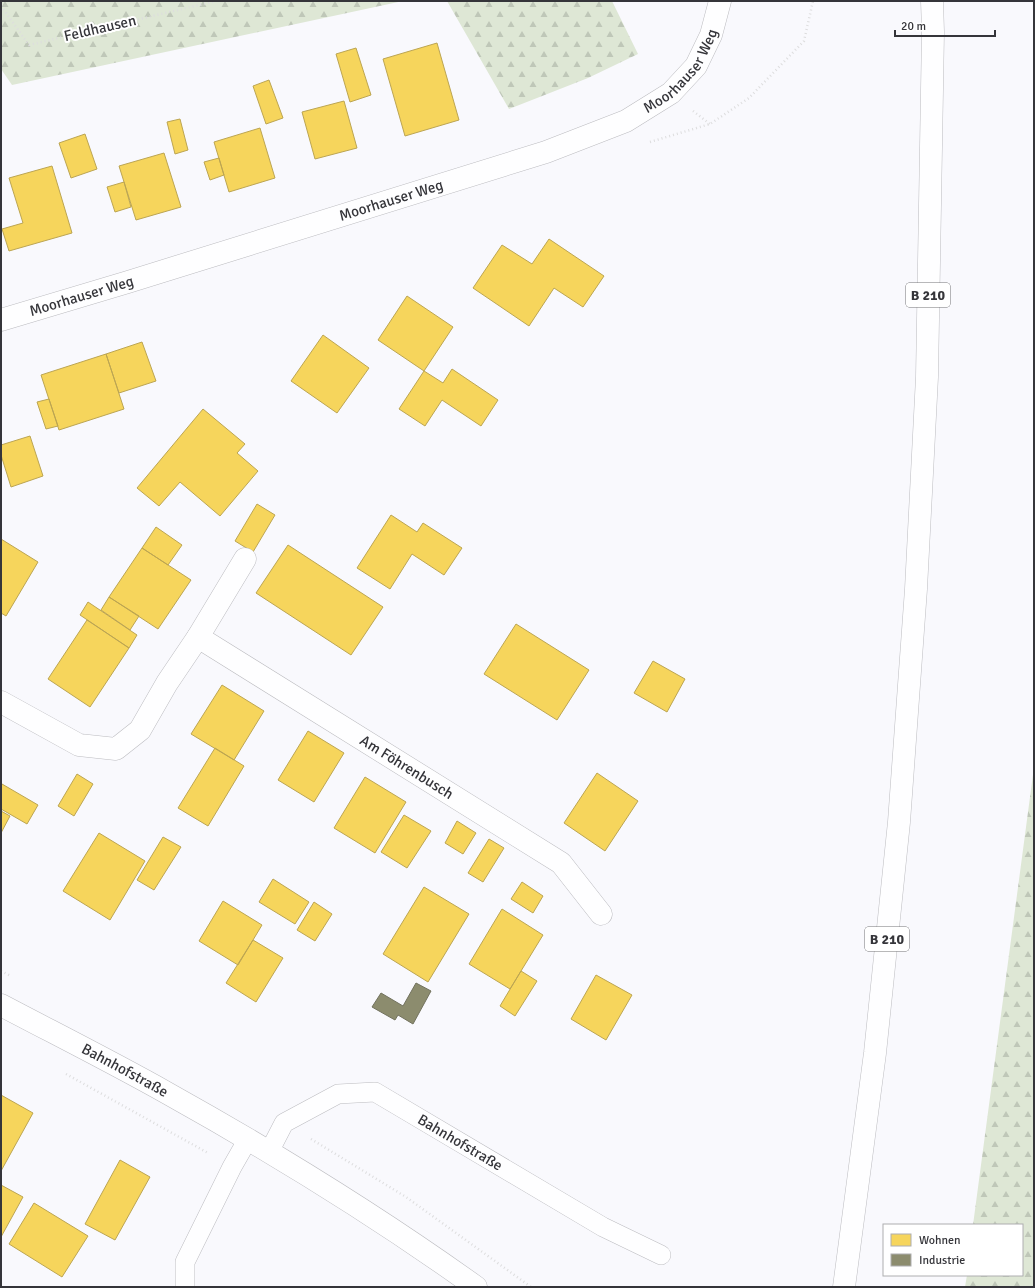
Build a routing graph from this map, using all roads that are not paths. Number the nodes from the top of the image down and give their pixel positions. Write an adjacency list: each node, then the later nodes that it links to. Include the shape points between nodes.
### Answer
1 (720, 1): 3 (main road, Moorhauser Weg, via 711,35 696,66 671,93 626,121 546,152)
2 (932, 1): 14 (main road, B 210, via 926,376 916,597 899,822 875,1053)
3 (1, 320)
4 (245, 558): 5 (main road)
5 (198, 637): 6 (main road, via 140,730 116,749 79,745); 7 (main road, Am Föhrenbusch, via 561,864)
6 (1, 702)
7 (601, 914)
8 (1, 1005): 9 (main road, Bahnhofstraße)
9 (248, 1139): 10 (main road, Bahnhofstraße); 12 (lane, via 185,1262)
10 (269, 1152): 11 (lane, Bahnhofstraße, via 284,1123 338,1094 375,1092 603,1227); 13 (main road, Bahnhofstraße, via 373,1217)
11 (661, 1255)
12 (185, 1287)
13 (476, 1287)
14 (844, 1287)

